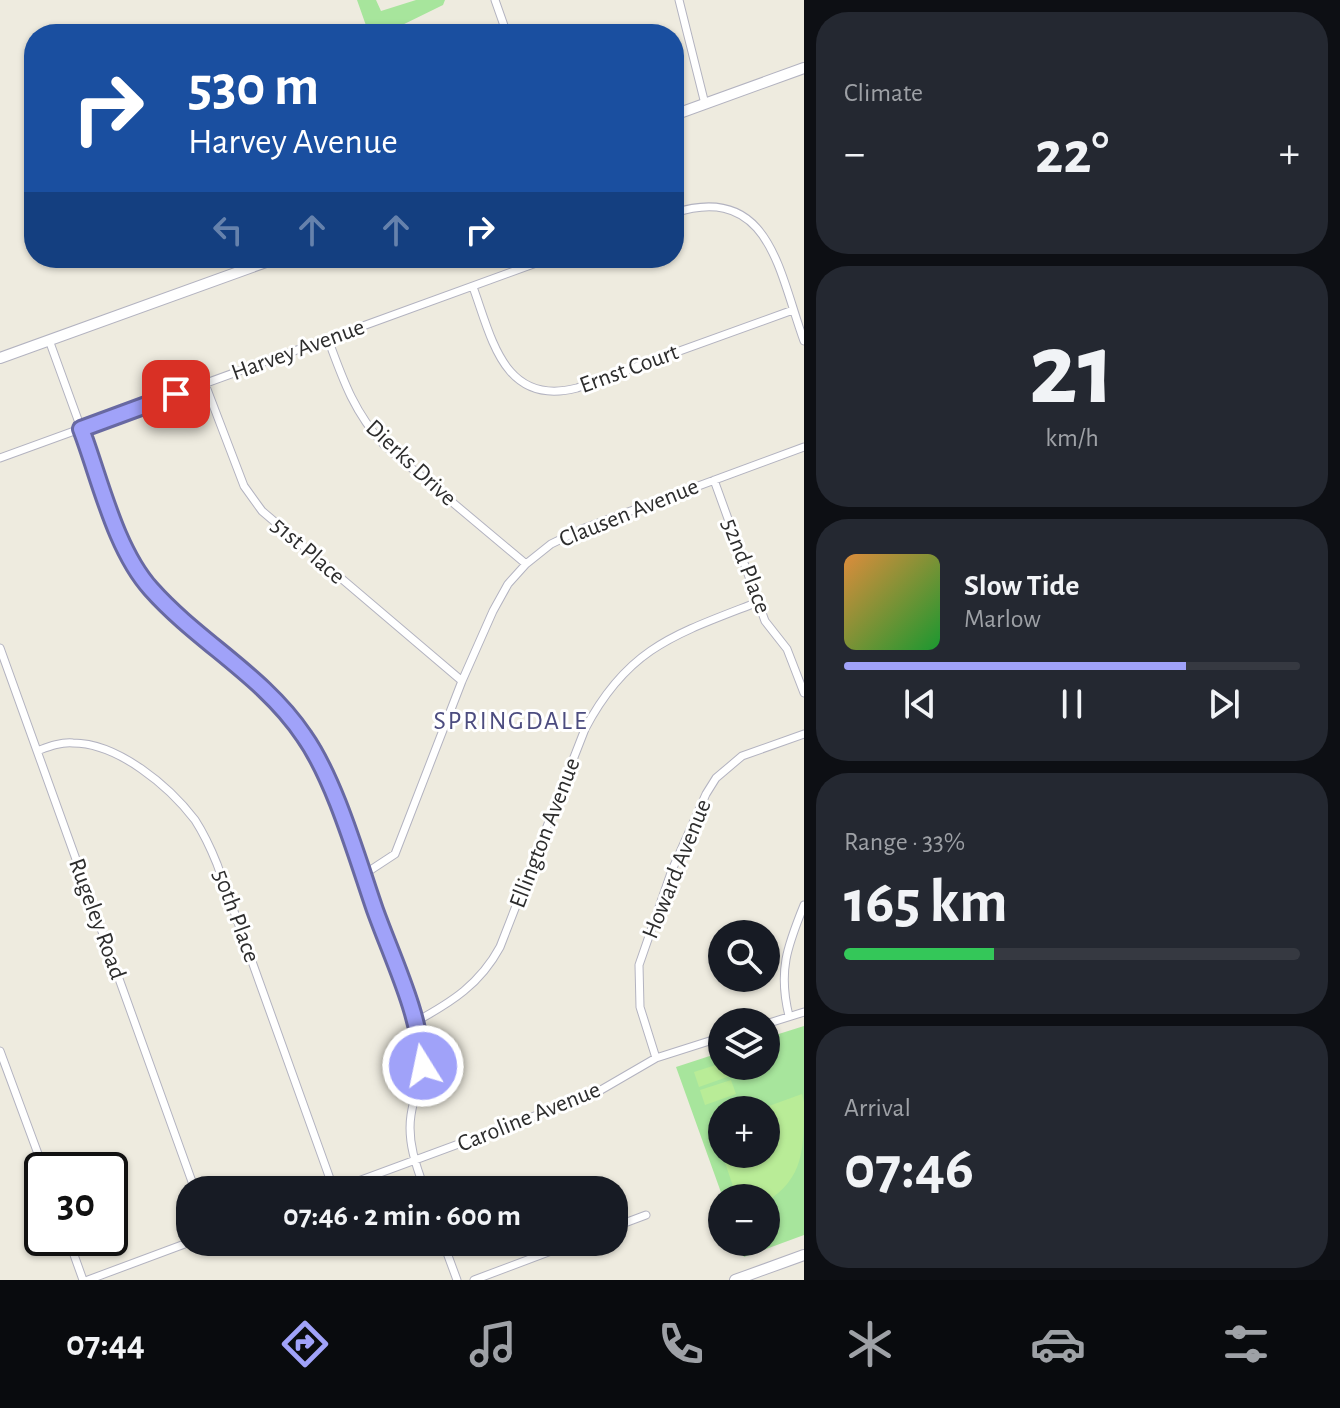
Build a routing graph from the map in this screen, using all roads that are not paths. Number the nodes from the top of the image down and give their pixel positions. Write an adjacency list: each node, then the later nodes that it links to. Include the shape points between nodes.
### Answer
1 (495, 0): 3 (street)
2 (679, 0): 5 (street)
3 (503, 24)
4 (804, 68): 5 (street)
5 (705, 104): 6 (street)
6 (684, 111)
7 (684, 211): 11 (street, via 712,205 737,211 755,224 768,243)
8 (249, 268): 13 (street)
9 (523, 268): 10 (street, Harvey Avenue)
10 (473, 287): 11 (street, Ernst Court, via 505,367 525,384 548,392 577,388); 12 (street, Harvey Avenue)
11 (793, 310): 14 (street)
12 (328, 339): 16 (street, Harvey Avenue); 21 (street, Dierks Drive, via 351,400 370,430)
13 (49, 340): 15 (street); 17 (street)
14 (804, 341)
15 (0, 357)
16 (205, 384): 17 (street, Harvey Avenue); 24 (street, 51st Place, via 244,486 262,511)
17 (81, 429): 19 (street, Harvey Avenue); 28 (street, via 140,576 259,684 304,736 326,777)
18 (804, 447): 20 (street, Clausen Avenue)
19 (0, 458)
20 (714, 480): 21 (street, Clausen Avenue, via 582,529); 22 (street, 52nd Place)
21 (526, 564): 24 (street, Clausen Avenue, via 493,611)
22 (758, 602): 25 (street, 52nd Place, via 765,621 787,649); 33 (street, Ellington Avenue, via 649,650 617,679 585,729 492,962 468,990)
23 (0, 648): 27 (street, Rugeley Road)
24 (462, 681): 28 (street, Clausen Avenue, via 395,854)
25 (804, 693)
26 (804, 734): 36 (street, Howard Avenue, via 742,756 706,794 639,965 640,1007)
27 (37, 751): 39 (street, Rugeley Road); 40 (street, 50th Place, via 71,742 102,749 147,772 196,822 217,864)
28 (363, 875): 33 (street)
29 (804, 905): 31 (street, via 782,974)
30 (804, 1012): 31 (street)
31 (789, 1016): 32 (street)
32 (780, 1019)
33 (415, 1022): 38 (street, via 423,1066 411,1115)
34 (708, 1041): 36 (street, Caroline Avenue)
35 (0, 1051): 37 (street)
36 (656, 1058): 38 (street, Caroline Avenue, via 594,1094)
37 (37, 1152)
38 (415, 1162): 41 (street, Caroline Avenue); 42 (street)
39 (190, 1176)
40 (329, 1176)
41 (374, 1176)
42 (420, 1176)
43 (646, 1215): 44 (street)
44 (628, 1222)
45 (176, 1247): 50 (street)
46 (804, 1255): 53 (street)
47 (75, 1256): 50 (street)
48 (448, 1256): 51 (street)
49 (538, 1256): 52 (street)
50 (85, 1280)
51 (457, 1280)
52 (474, 1280)
53 (735, 1280)

